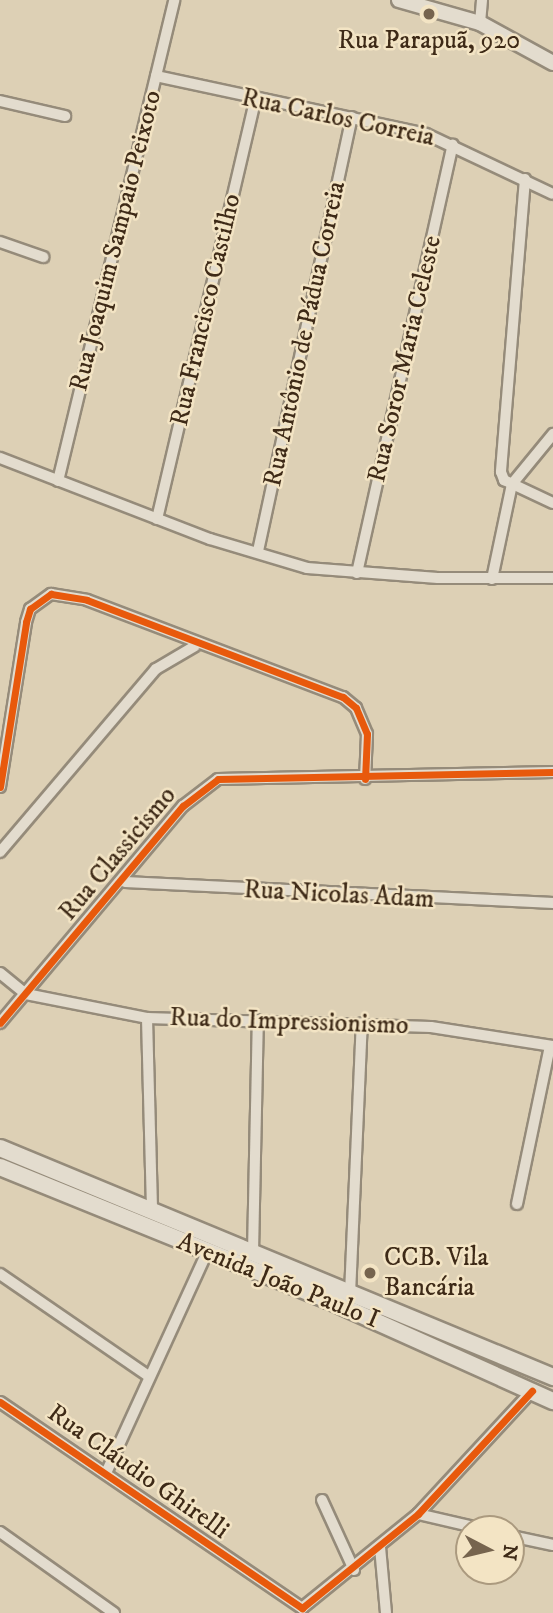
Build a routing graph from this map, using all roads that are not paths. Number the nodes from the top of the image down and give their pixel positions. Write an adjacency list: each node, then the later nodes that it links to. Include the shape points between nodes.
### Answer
1 (174, 0): 6 (street, Rua Joaquim Sampaio Peixoto)
2 (399, 0): 4 (street)
3 (482, 0): 4 (street)
4 (480, 23): 5 (street)
5 (553, 63)
6 (156, 76): 8 (street, Rua Carlos Correia); 18 (street, Rua Joaquim Sampaio Peixoto)
7 (0, 101): 9 (street)
8 (255, 101): 10 (street, Rua Carlos Correia); 21 (street, Rua Francisco Castilho)
9 (65, 116)
10 (352, 117): 11 (street, Rua Carlos Correia); 22 (street, Rua Antônio de Pádua Correia)
11 (453, 145): 12 (street, Rua Carlos Correia); 23 (street, Rua Soror Maria Celeste)
12 (525, 179): 13 (street, Rua Carlos Correia); 19 (street, via 501,472)
13 (553, 194)
14 (0, 242): 15 (street)
15 (43, 257)
16 (553, 434): 19 (street)
17 (0, 458): 18 (street)
18 (58, 481): 21 (street)
19 (512, 484): 20 (street); 25 (street)
20 (553, 503)
21 (157, 519): 22 (street)
22 (258, 551): 23 (street, via 287,563)
23 (357, 573): 25 (street)
24 (553, 578): 25 (street)
25 (492, 579)
26 (195, 646): 28 (street, via 351,702 368,739); 29 (street, via 75,596 40,599 22,637); 30 (street, via 156,670)
27 (553, 772): 28 (street, Rua Classicismo)
28 (365, 779): 31 (street, Rua Classicismo, via 218,779 183,806)
29 (0, 787)
30 (0, 852)
31 (125, 882): 32 (street, Rua Nicolas Adam); 34 (street, Rua Classicismo)
32 (553, 903)
33 (0, 973): 34 (street)
34 (26, 994): 35 (street, Rua do Impressionismo); 37 (street, Rua Classicismo)
35 (147, 1018): 36 (street, Rua do Impressionismo); 43 (street)
36 (258, 1020): 38 (street, Rua do Impressionismo); 45 (street)
37 (0, 1023)
38 (362, 1023): 39 (street, Rua do Impressionismo); 47 (street)
39 (552, 1046): 42 (street)
40 (0, 1148): 43 (main road, Avenida João Paulo I)
41 (0, 1167): 44 (main road, Avenida João Paulo I)
42 (517, 1204)
43 (152, 1211): 45 (main road, Avenida João Paulo I)
44 (207, 1252): 48 (street); 50 (main road, Avenida João Paulo I)
45 (253, 1252): 47 (main road, Avenida João Paulo I)
46 (0, 1274): 48 (street)
47 (350, 1294): 49 (main road, Avenida João Paulo I)
48 (147, 1375): 53 (street)
49 (553, 1377)
50 (532, 1391): 51 (main road, Avenida João Paulo I); 55 (street, Rua Cláudio Ghirelli)
51 (553, 1401)
52 (0, 1402): 53 (street, Rua Cláudio Ghirelli)
53 (106, 1473): 61 (street, Rua Cláudio Ghirelli, via 297,1608 310,1607)
54 (322, 1500): 61 (street)
55 (418, 1514): 56 (street); 60 (street, Rua Cláudio Ghirelli)
56 (455, 1523)
57 (0, 1532): 62 (street)
58 (525, 1539): 59 (street)
59 (553, 1545)
60 (380, 1547): 61 (street, Rua Cláudio Ghirelli); 63 (street)
61 (354, 1570)
62 (114, 1613)
63 (386, 1613)

